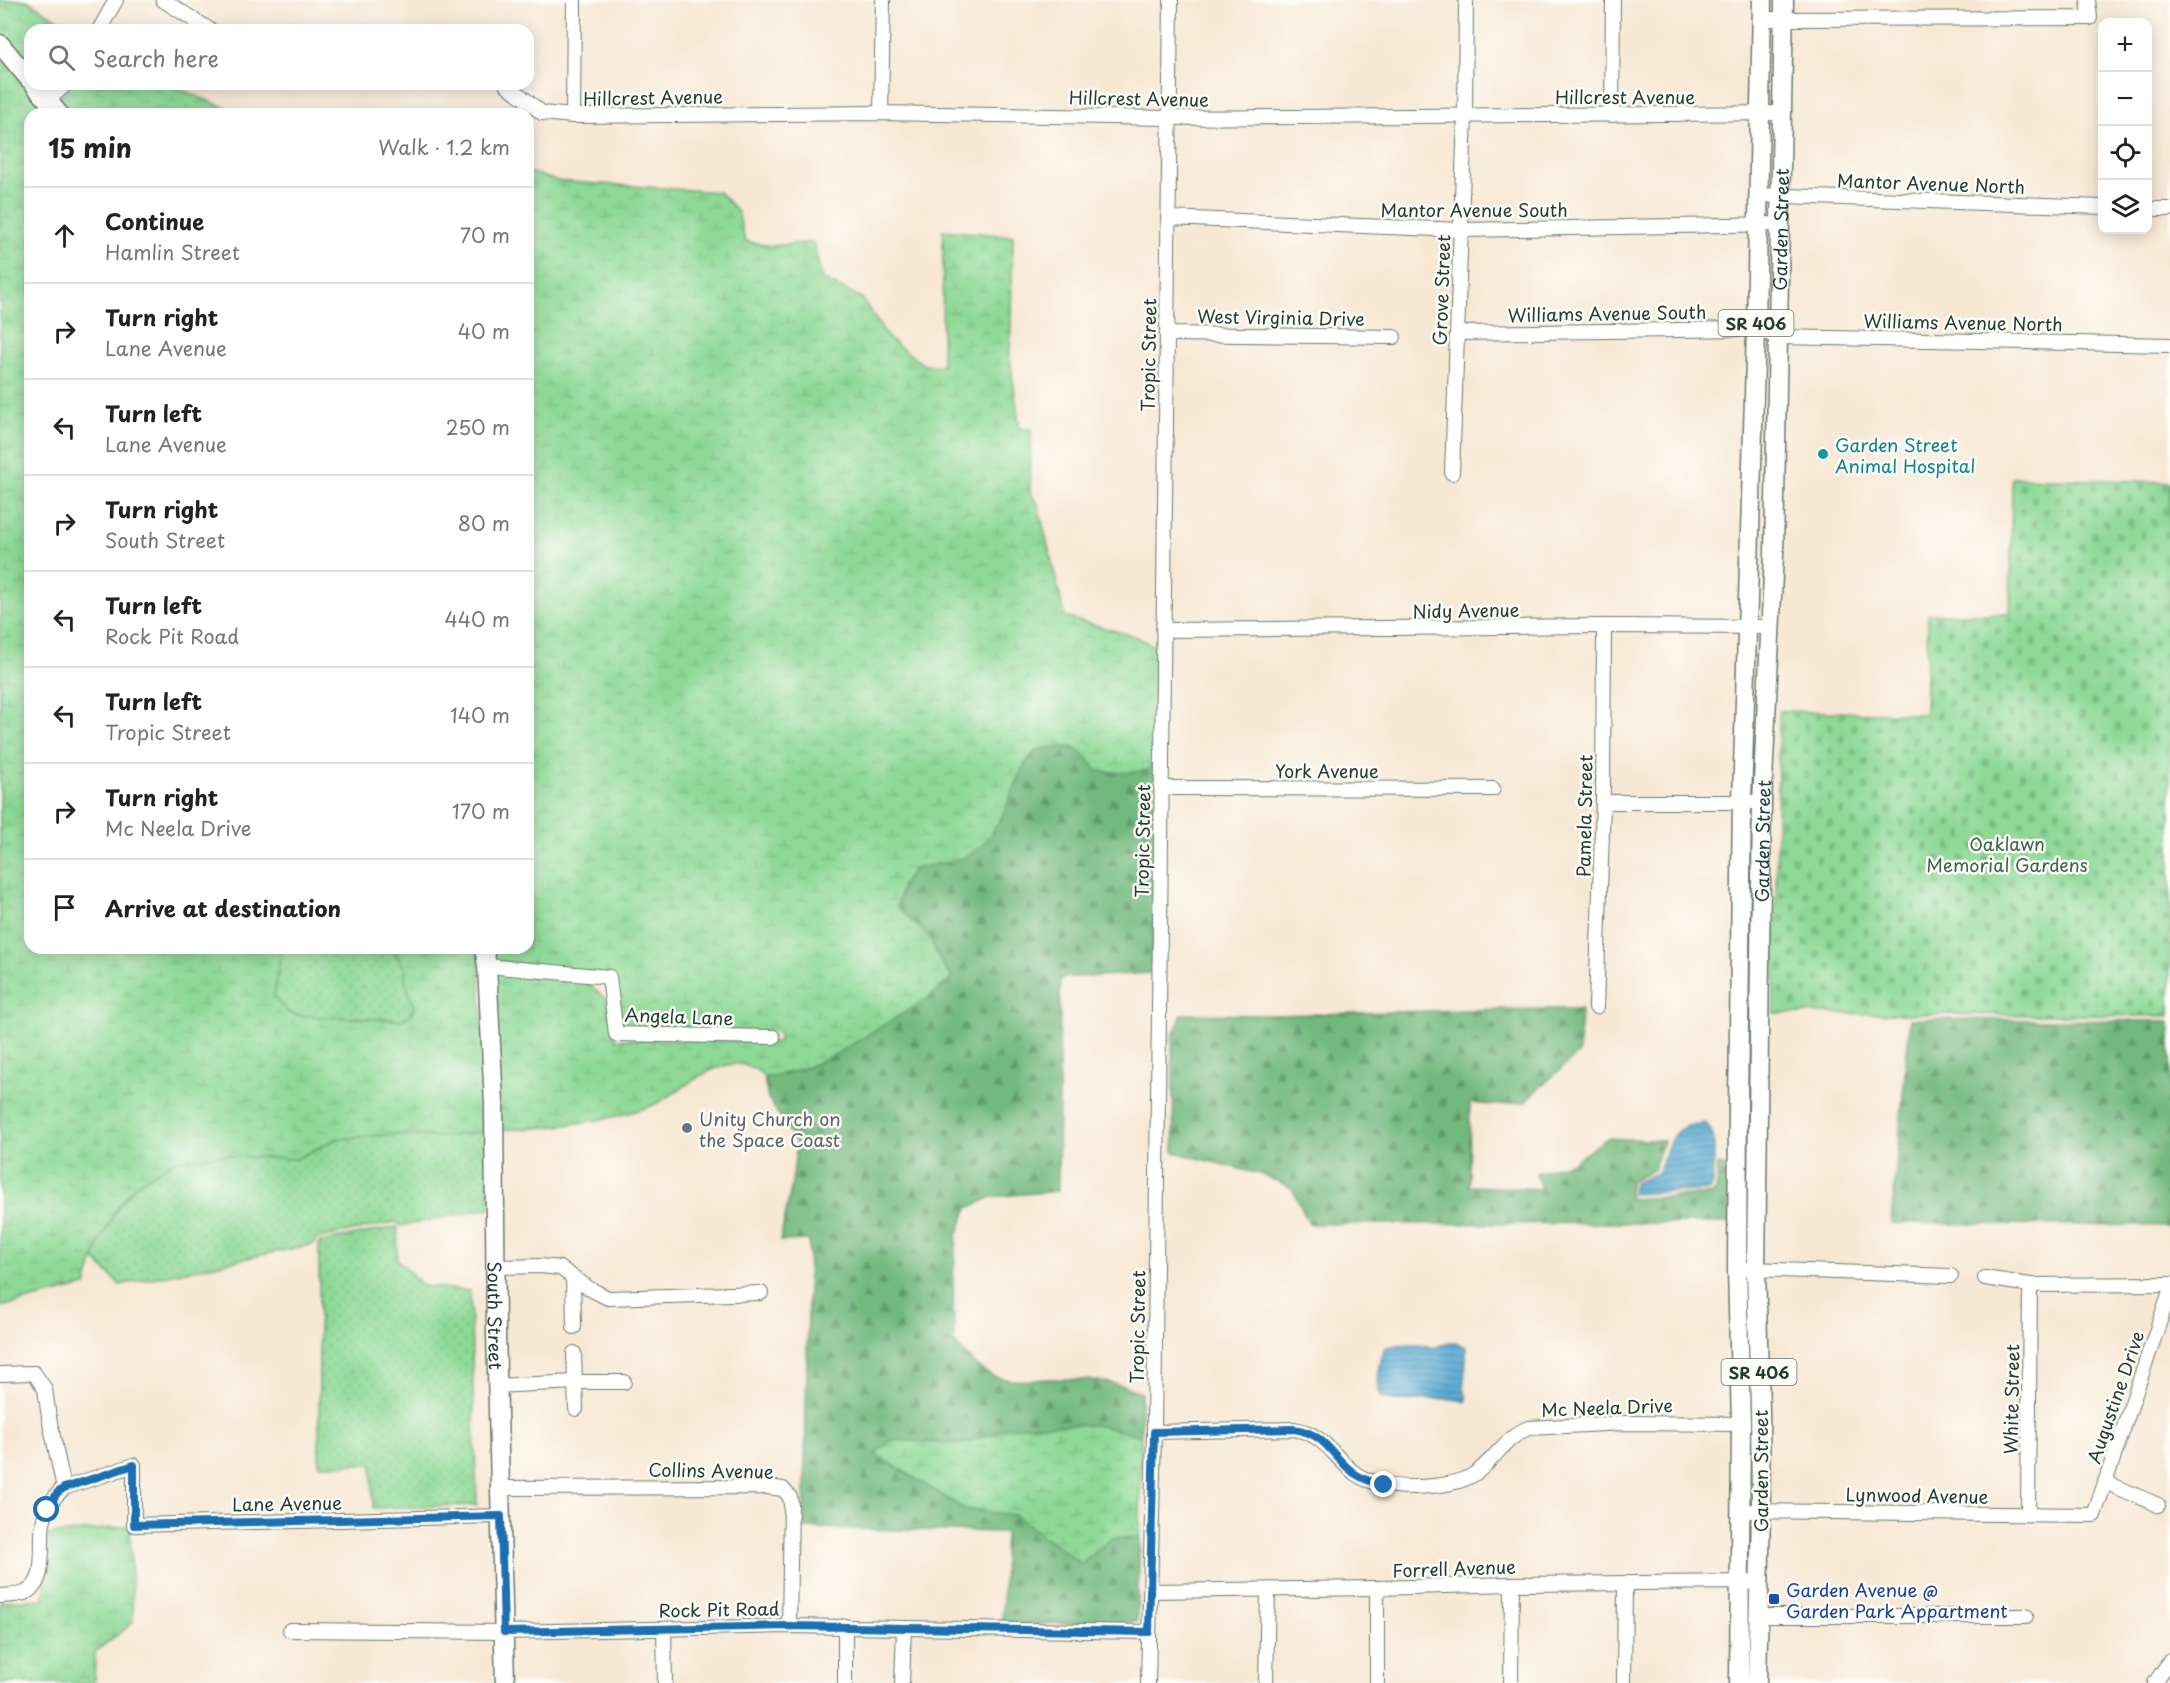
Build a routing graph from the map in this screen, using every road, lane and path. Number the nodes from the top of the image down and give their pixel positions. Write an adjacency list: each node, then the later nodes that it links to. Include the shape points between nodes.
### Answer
1 (116, 0): 13 (street)
2 (163, 0): 14 (street)
3 (574, 0): 26 (street)
4 (884, 0): 21 (street)
5 (1171, 0): 27 (street, Tropic Street)
6 (1466, 0): 24 (street, Grove Street)
7 (1613, 0): 25 (street)
8 (1762, 0): 11 (main road, Garden Street / SR 406)
9 (1784, 0): 12 (main road, Garden Street / SR 406)
10 (2088, 0): 12 (street, via 2090,18)
11 (1761, 20): 12 (street); 22 (main road, Garden Street / SR 406)
12 (1784, 20): 23 (main road, Garden Street / SR 406)
13 (102, 24)
14 (201, 24)
15 (0, 44): 16 (main road)
16 (24, 73)
17 (39, 90): 20 (main road)
18 (63, 90): 20 (street)
19 (513, 90): 26 (street, Hillcrest Avenue, via 542,113)
20 (54, 108)
21 (881, 112): 26 (street, Hillcrest Avenue); 27 (street, Hillcrest Avenue)
22 (1760, 113): 23 (street, Hillcrest Avenue); 25 (street, Hillcrest Avenue); 28 (main road, Garden Street / SR 406)
23 (1783, 113): 29 (main road, Garden Street / SR 406)
24 (1465, 115): 25 (street, Hillcrest Avenue); 27 (street, Hillcrest Avenue); 36 (street, Grove Street)
25 (1612, 115)
26 (573, 116)
27 (1169, 118): 33 (street, Tropic Street)
28 (1758, 195): 29 (street, Mantor Avenue North); 34 (main road, Garden Street / SR 406)
29 (1780, 196): 30 (street, Mantor Avenue North); 35 (main road, Garden Street / SR 406)
30 (2098, 207)
31 (2152, 208): 32 (street)
32 (2170, 209)
33 (1168, 218): 36 (street, Mantor Avenue South); 39 (street, Tropic Street)
34 (1758, 224): 35 (street, Mantor Avenue South); 36 (street, Mantor Avenue South); 37 (main road, Garden Street / SR 406)
35 (1780, 224): 41 (main road, Garden Street / SR 406)
36 (1461, 230): 38 (street, Grove Street)
37 (1756, 329): 38 (street, Williams Avenue South); 41 (street, Williams Avenue North); 44 (main road, Garden Street / SR 406)
38 (1458, 333): 45 (street, Grove Street)
39 (1167, 334): 40 (street, West Virginia Drive); 49 (street, Tropic Street)
40 (1394, 337)
41 (1778, 337): 42 (street, Williams Avenue North); 43 (main road, Garden Street / SR 406)
42 (2170, 345)
43 (1777, 427): 44 (main road, via 1764,436); 48 (main road, Garden Street / SR 406)
44 (1753, 436): 47 (main road, Garden Street / SR 406)
45 (1452, 473)
46 (1604, 626): 47 (street, Nidy Avenue); 49 (street, Nidy Avenue); 54 (street, Pamela Street)
47 (1749, 627): 48 (street, Nidy Avenue); 50 (main road, Garden Street / SR 406)
48 (1770, 627): 51 (main road, Garden Street / SR 406)
49 (1163, 630): 52 (street, Tropic Street)
50 (1745, 718): 51 (street); 55 (main road, Garden Street / SR 406)
51 (1767, 719): 56 (main road, Garden Street / SR 406)
52 (1161, 788): 53 (street, York Avenue); 82 (street, Tropic Street)
53 (1493, 789)
54 (1603, 802): 55 (street); 60 (street, Pamela Street)
55 (1742, 802): 56 (street); 57 (main road, Garden Street / SR 406)
56 (1762, 802): 58 (main road, Garden Street / SR 406)
57 (1741, 923): 58 (street); 62 (main road, Garden Street / SR 406)
58 (1760, 923): 63 (main road, Garden Street / SR 406)
59 (485, 957): 61 (street, Angela Lane, via 609,977 616,1034); 64 (main road, South Street, via 494,1104)
60 (1596, 1007)
61 (773, 1037)
62 (1738, 1105): 63 (street); 65 (main road, Garden Street / SR 406)
63 (1758, 1106): 66 (main road, Garden Street / SR 406)
64 (496, 1267): 68 (street, via 560,1268); 79 (main road, South Street)
65 (1737, 1269): 66 (street); 81 (main road, Garden Street / SR 406)
66 (1756, 1269): 67 (street); 88 (main road, Garden Street / SR 406)
67 (1951, 1276)
68 (573, 1277): 73 (street, via 608,1298); 74 (street)
69 (1985, 1278): 71 (street)
70 (2170, 1284): 71 (street)
71 (2030, 1285): 89 (street, White Street)
72 (2170, 1291): 83 (street, Augustine Drive)
73 (761, 1293)
74 (574, 1327)
75 (574, 1353): 77 (street)
76 (0, 1374): 84 (street, via 34,1373 45,1389)
77 (575, 1382): 78 (street); 79 (street); 80 (street)
78 (624, 1382)
79 (497, 1386): 85 (main road, South Street)
80 (576, 1409)
81 (1741, 1424): 82 (street, Mc Neela Drive, via 1624,1423 1527,1428 1515,1434 1474,1475 1450,1484 1418,1487 1384,1485 1358,1475 1322,1440 1304,1430); 87 (main road, Garden Street / SR 406)
82 (1154, 1432): 97 (street, Tropic Street)
83 (2105, 1482): 86 (street); 90 (street, Augustine Drive)
84 (64, 1488): 91 (street, Lane Avenue, via 134,1465 134,1525); 98 (street, via 52,1501 43,1524 37,1581 24,1593)
85 (500, 1488): 91 (main road, South Street); 101 (street, Collins Avenue, via 783,1489 791,1505)
86 (2158, 1505)
87 (1740, 1511): 88 (street, Lynwood Avenue); 92 (main road, Garden Street / SR 406)
88 (1761, 1511): 89 (street, Lynwood Avenue); 92 (main road, Garden Street / SR 406)
89 (2028, 1514): 90 (street, Lynwood Avenue)
90 (2094, 1515)
91 (501, 1516): 106 (main road, South Street)
92 (1749, 1582): 93 (street, Forrell Avenue); 99 (main road, Garden Street / SR 406); 118 (main road, Garden Street / SR 406)
93 (1625, 1583): 94 (street, Forrell Avenue); 117 (street)
94 (1512, 1584): 95 (street, Forrell Avenue); 116 (street)
95 (1377, 1588): 96 (street, Forrell Avenue); 115 (street)
96 (1268, 1590): 97 (street, Forrell Avenue); 114 (street)
97 (1151, 1592): 107 (street, Tropic Street)
98 (0, 1596)
99 (1758, 1616): 100 (street); 119 (main road, Garden Street / SR 406)
100 (2026, 1616)
101 (789, 1626): 102 (street, Rock Pit Road); 104 (street, Rock Pit Road)
102 (845, 1626): 103 (street, Rock Pit Road); 111 (street)
103 (904, 1628): 107 (street, Rock Pit Road); 112 (street)
104 (664, 1629): 106 (street, Rock Pit Road); 110 (street)
105 (290, 1630): 106 (street, Rock Pit Road)
106 (504, 1632): 109 (main road, South Street)
107 (1149, 1632): 113 (street, Tropic Street)
108 (2170, 1661): 120 (street)
109 (505, 1683)
110 (665, 1683)
111 (845, 1683)
112 (902, 1683)
113 (1148, 1683)
114 (1266, 1683)
115 (1377, 1683)
116 (1511, 1683)
117 (1624, 1683)
118 (1739, 1683)
119 (1757, 1683)
120 (2155, 1683)

